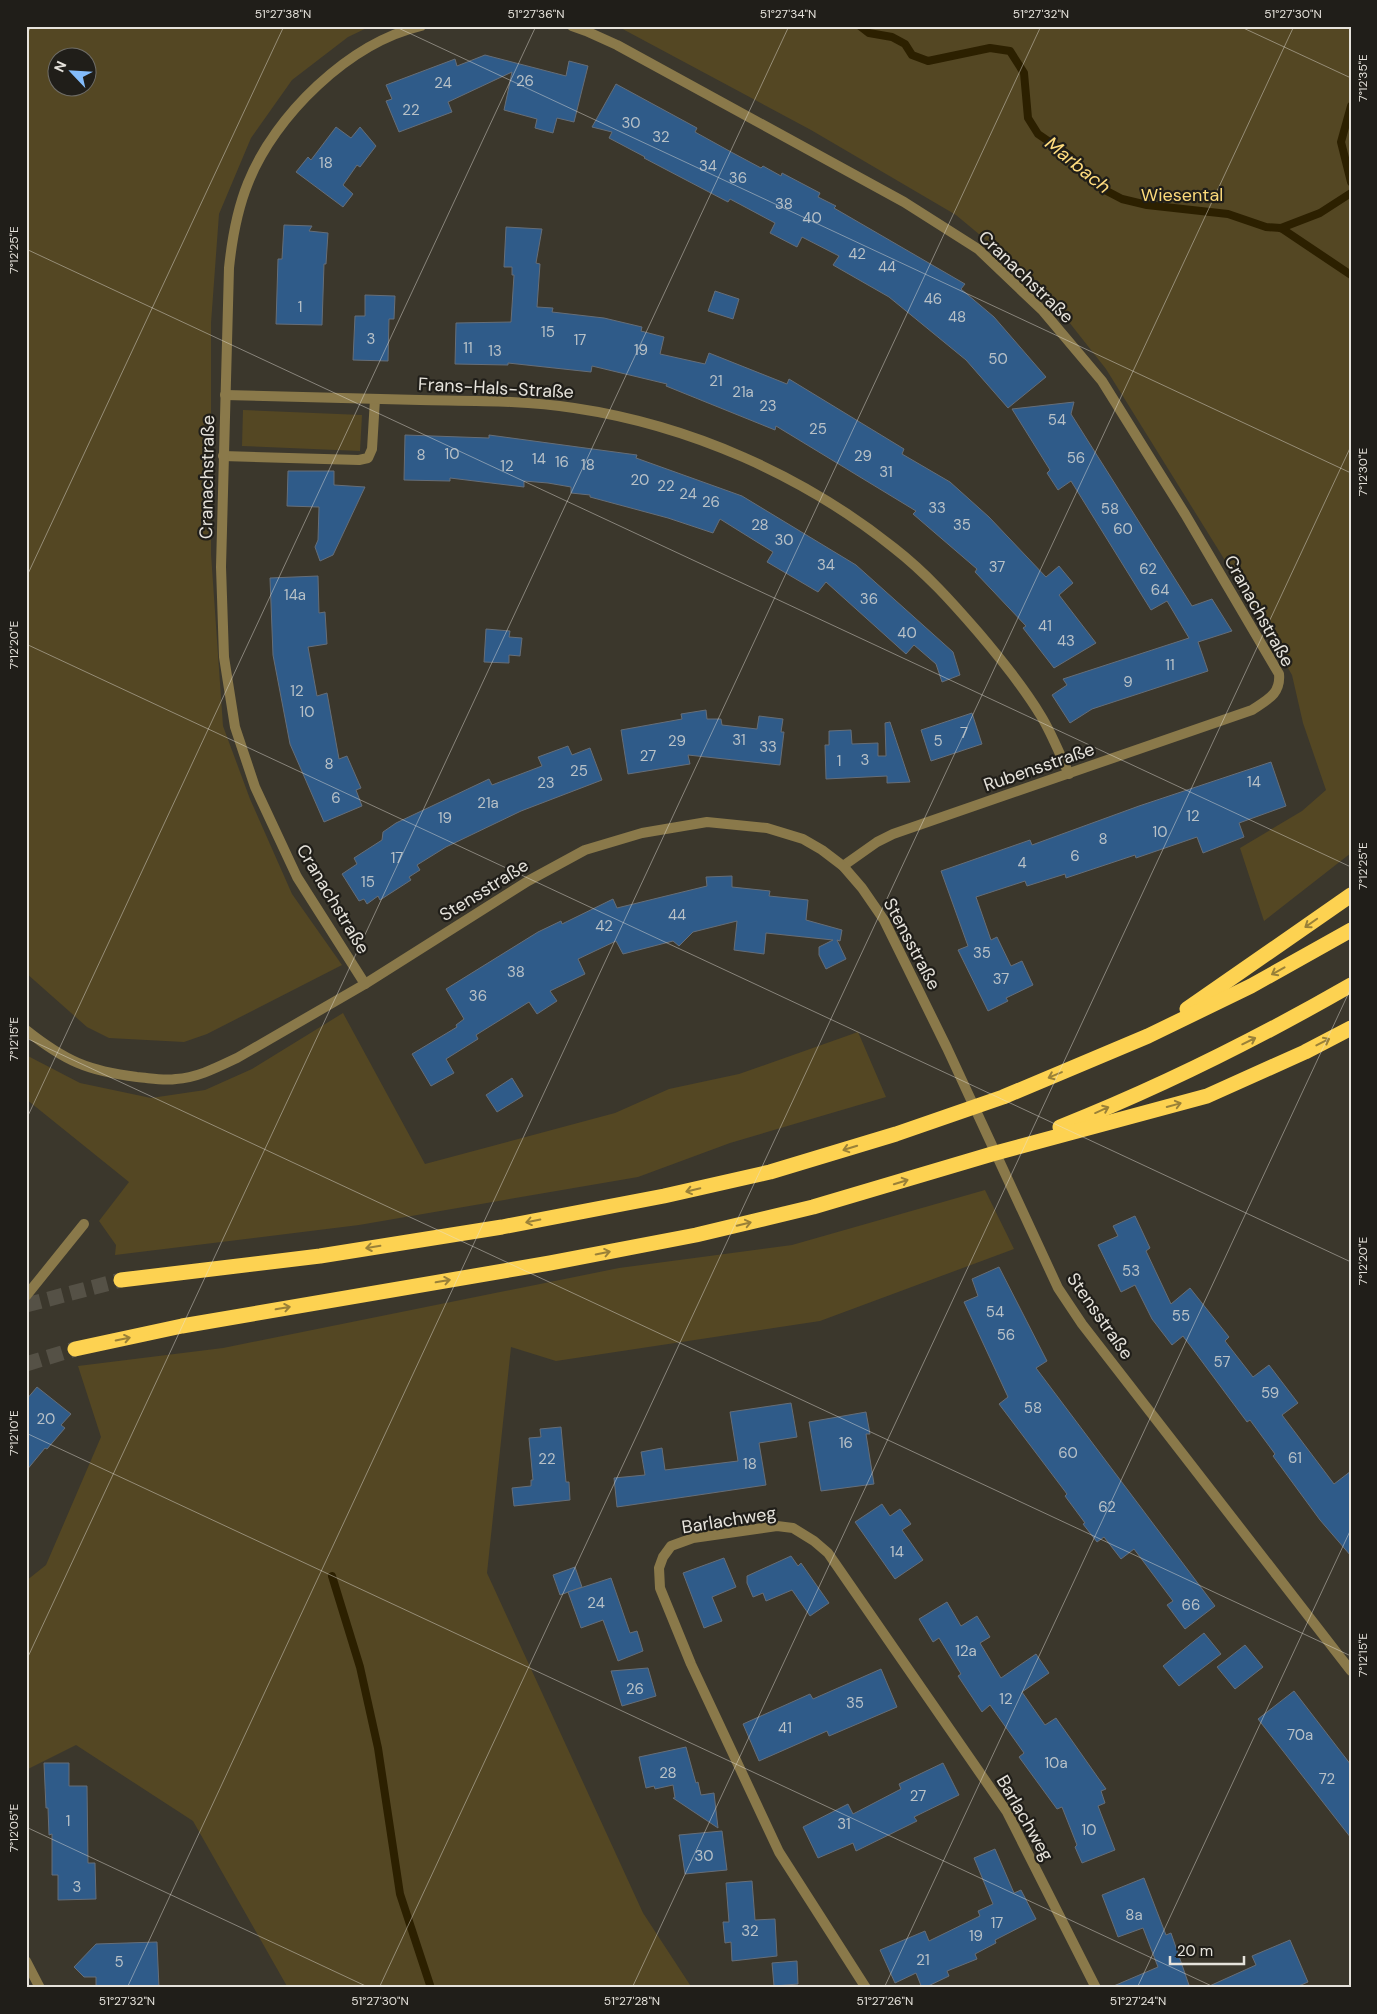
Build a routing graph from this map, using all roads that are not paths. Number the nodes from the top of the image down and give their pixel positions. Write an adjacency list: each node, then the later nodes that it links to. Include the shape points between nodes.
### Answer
1 (421, 26): 3 (street, Cranachstraße, via 401,31 357,55 323,81 283,123 248,182 233,232 229,268)
2 (572, 26): 6 (street, Cranachstraße, via 616,45 934,220 978,249 1043,312 1102,381 1279,674 1274,695)
3 (225, 395): 4 (street, Frans-Hals-Straße); 5 (street, Cranachstraße)
4 (375, 399): 5 (street, via 372,449 368,458); 7 (street, Frans-Hals-Straße, via 516,402 638,420 705,441 824,498 896,548 953,602 1008,667 1041,717)
5 (223, 456): 11 (street, Cranachstraße, via 221,567 224,657 235,727 255,787 297,877)
6 (1252, 710): 7 (street, Rubensstraße)
7 (1069, 774): 8 (street, Rubensstraße, via 894,834)
8 (843, 866): 11 (street, Stensstraße, via 803,839 767,828 707,822 642,833 585,850 528,881); 21 (street, Stensstraße, via 884,920 1058,1288 1082,1324)
9 (1351, 895): 15 (highway, one-way to 15)
10 (1351, 930): 15 (highway, one-way to 15, via 1251,986)
11 (365, 984): 14 (street, Stensstraße, via 217,1068 176,1080 113,1074 82,1066 54,1051)
12 (1351, 985): 16 (highway, one-way to 12, via 1090,1115 1198,1066 1283,1024)
13 (1351, 1028): 16 (highway, one-way to 13, via 1207,1096)
14 (26, 1030)
15 (1148, 1036): 18 (highway, one-way to 18, via 1003,1097 770,1172 502,1227 320,1256)
16 (992, 1154): 20 (highway, one-way to 16, via 182,1326 696,1235 813,1207)
17 (84, 1224): 19 (street)
18 (121, 1280)
19 (26, 1296)
20 (75, 1349)
21 (1351, 1671)
22 (26, 1961): 23 (street)
23 (40, 1988)
24 (866, 1988): 25 (street, Barlachweg, via 779,1852 691,1664 660,1588 659,1568 671,1546 693,1538 777,1526 793,1528 828,1553 1007,1812)
25 (1096, 1988)

